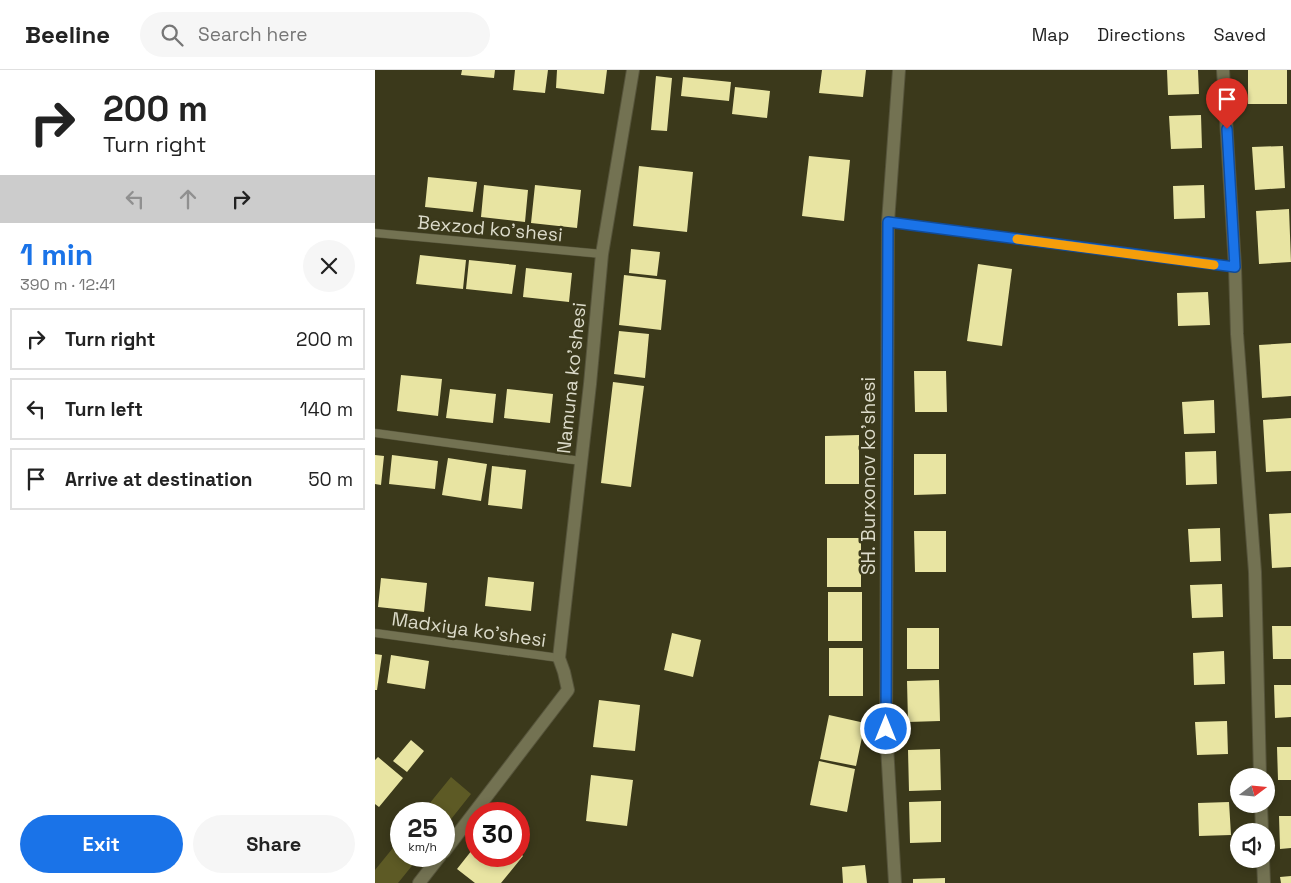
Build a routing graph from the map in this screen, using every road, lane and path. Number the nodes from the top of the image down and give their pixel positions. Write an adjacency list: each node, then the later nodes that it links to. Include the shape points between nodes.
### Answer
1 (633, 70): 6 (street, Namuna ko'shesi)
2 (899, 70): 4 (street, SH. Burxonov ko'shesi)
3 (1223, 70): 7 (street)
4 (888, 222): 7 (lane); 17 (street, SH. Burxonov ko'shesi, via 886,729)
5 (375, 234): 6 (lane, Bexzod ko'shesi)
6 (602, 254): 9 (street, Namuna ko'shesi)
7 (1235, 267): 12 (street, via 1255,572)
8 (375, 433): 9 (lane)
9 (581, 461): 11 (street, Namuna ko'shesi)
10 (375, 632): 11 (lane, Madxiya ko'shesi)
11 (559, 658): 13 (street, Namuna ko'shesi, via 568,690)
12 (1260, 768)
13 (455, 838)
14 (431, 867): 16 (street)
15 (1263, 868): 18 (street)
16 (419, 883)
17 (895, 883)
18 (1264, 883)

